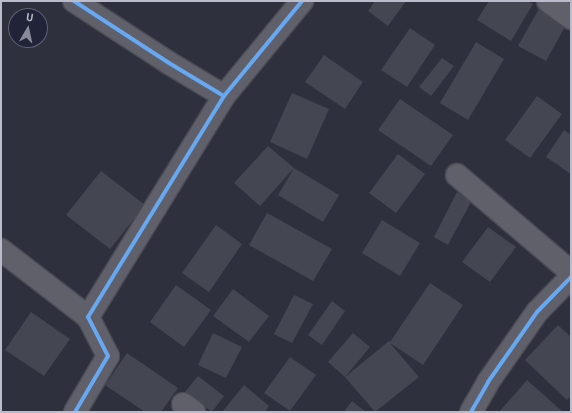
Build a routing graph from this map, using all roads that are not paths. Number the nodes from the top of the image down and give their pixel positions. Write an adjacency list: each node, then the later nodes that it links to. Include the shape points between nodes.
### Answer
1 (74, 1): 5 (street)
2 (302, 1): 5 (street)
3 (548, 1): 4 (street)
4 (571, 18)
5 (224, 96): 10 (street)
6 (457, 176): 8 (street)
7 (1, 250): 10 (street)
8 (571, 272)
9 (571, 277): 12 (street, via 524,329)
10 (88, 317): 11 (street, via 108,356)
11 (75, 412)
12 (471, 412)

